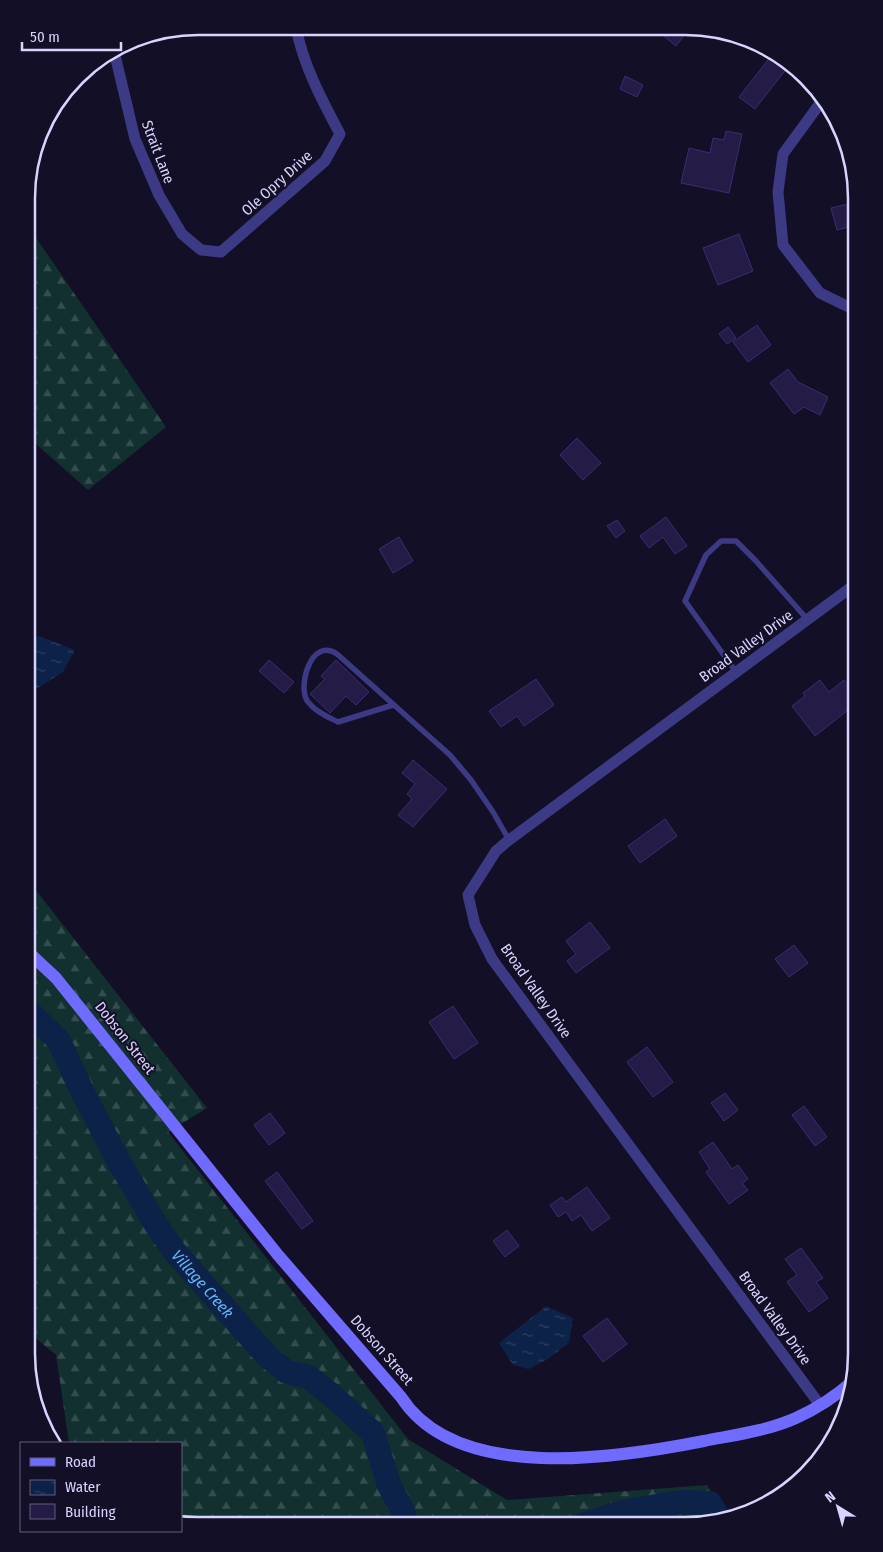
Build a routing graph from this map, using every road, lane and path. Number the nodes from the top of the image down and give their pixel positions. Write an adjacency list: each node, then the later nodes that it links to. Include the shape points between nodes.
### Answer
1 (297, 35): 4 (street, Ole Opry Drive, via 323,103 340,134 325,161 222,252)
2 (116, 57): 4 (street, Strait Lane, via 135,139 159,195 182,234)
3 (819, 105): 5 (street, via 783,154 778,192 783,245 820,293)
4 (201, 250)
5 (848, 307)
6 (848, 589): 7 (street, Broad Valley Drive)
7 (807, 619): 8 (street, Broad Valley Drive); 8 (lane, via 736,540 721,541 706,555 685,601)
8 (736, 672): 10 (street, Broad Valley Drive)
9 (393, 705): 9 (lane, via 330,650 321,650 313,658 306,673 304,690 307,702 323,715 338,722); 10 (lane, via 450,755 471,780)
10 (509, 840): 13 (street, Broad Valley Drive, via 496,851 468,895 475,925 492,959)
11 (35, 958): 13 (street, Dobson Street, via 79,1004 278,1255 410,1410 438,1432 470,1447 526,1457 616,1455 760,1430)
12 (844, 1388): 13 (street, Dobson Street)
13 (820, 1405)

